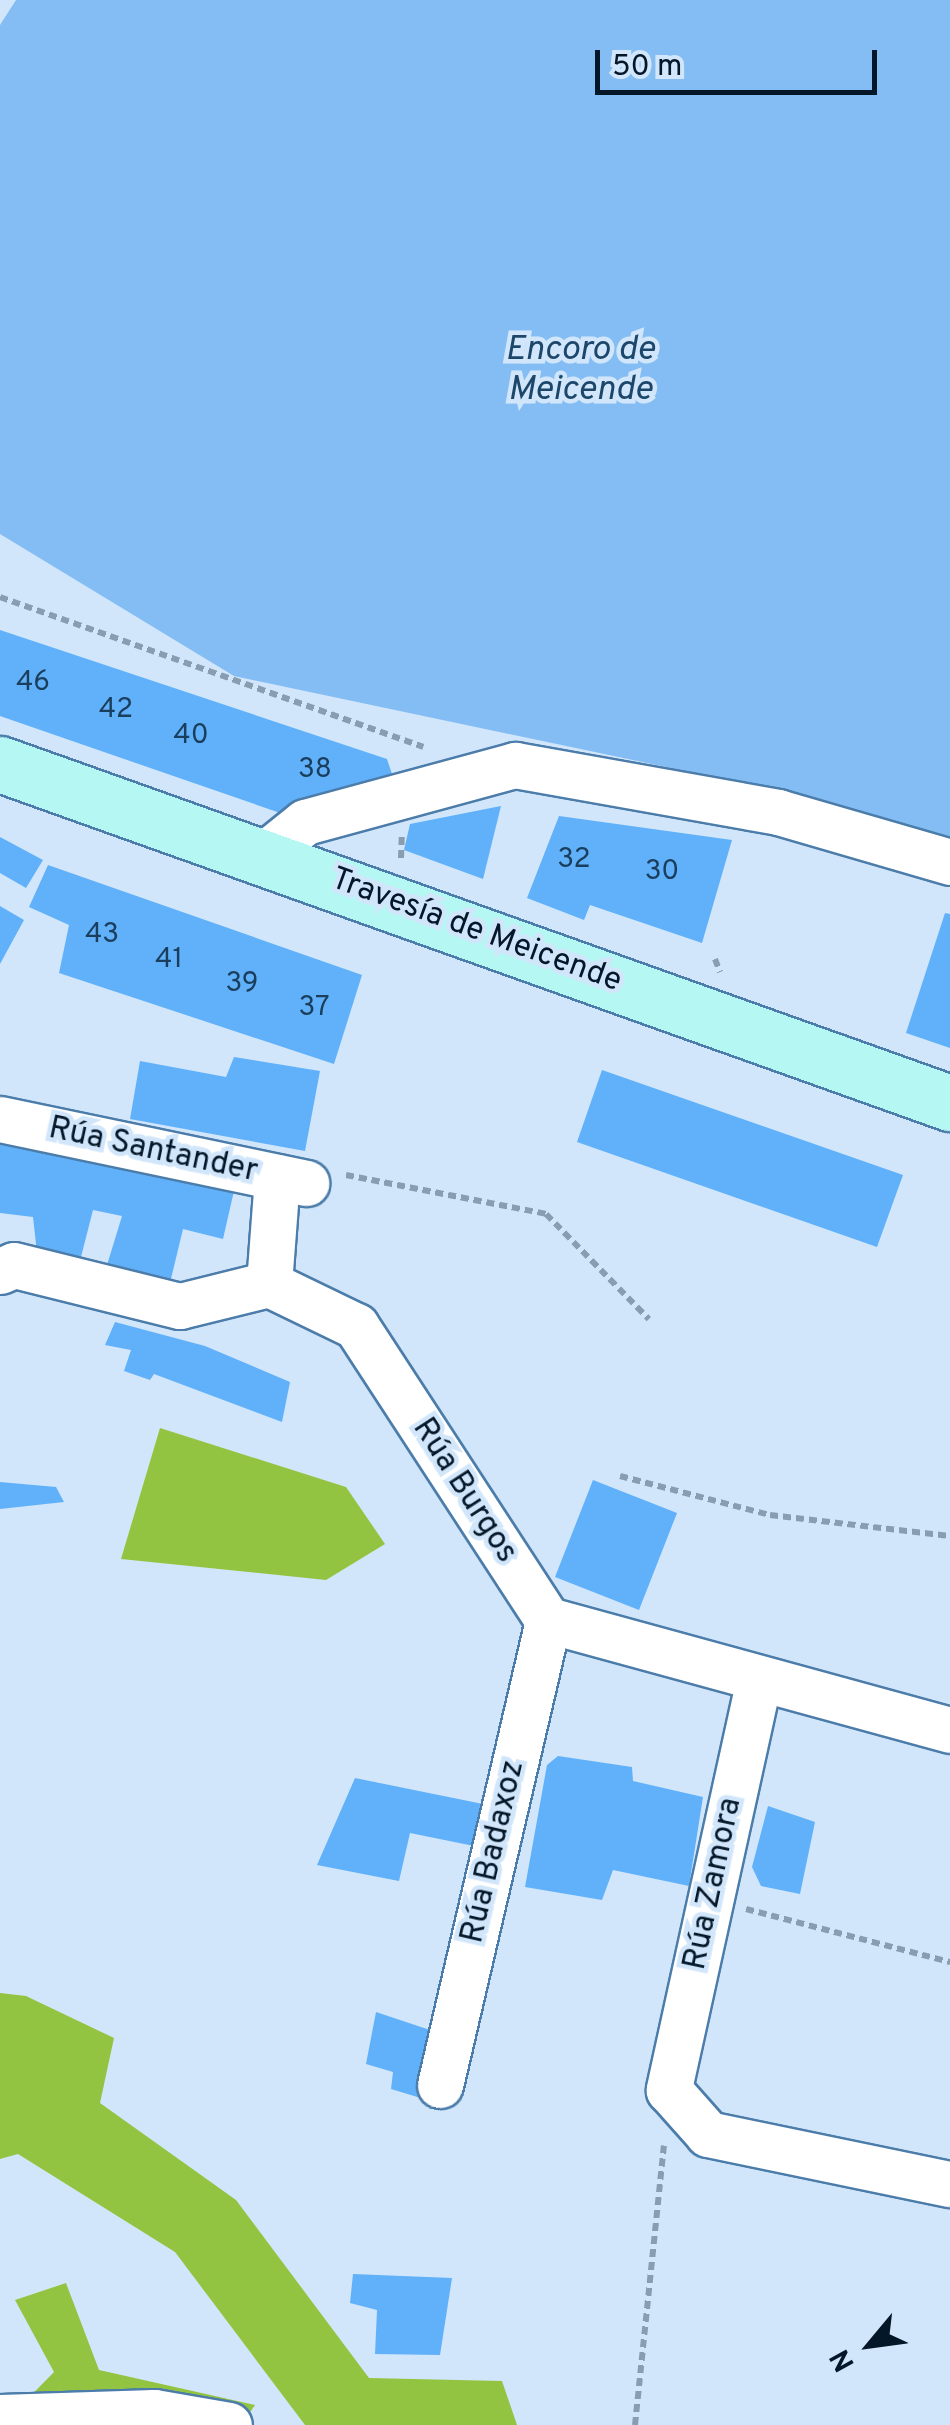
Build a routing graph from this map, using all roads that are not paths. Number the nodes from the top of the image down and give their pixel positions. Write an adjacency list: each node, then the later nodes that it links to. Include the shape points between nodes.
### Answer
1 (0, 764): 2 (main road, Travesía de Meicende)
2 (266, 854): 3 (street, via 305,822 514,765 778,812); 4 (main road, Travesía de Meicende)
3 (950, 862)
4 (950, 1103)
5 (0, 1119): 7 (street, Rúa Santander, via 291,1180)
6 (0, 1271): 7 (street, via 14,1266 180,1306)
7 (269, 1284): 8 (street, Rúa Burgos, via 356,1326)
8 (548, 1620): 9 (street); 11 (street, Rúa Badaxoz)
9 (759, 1678): 10 (street); 12 (street, Rúa Zamora, via 670,2090 708,2134)
10 (950, 1730)
11 (440, 2085)
12 (950, 2184)
13 (0, 2416): 14 (street, via 154,2412)
14 (229, 2425)

